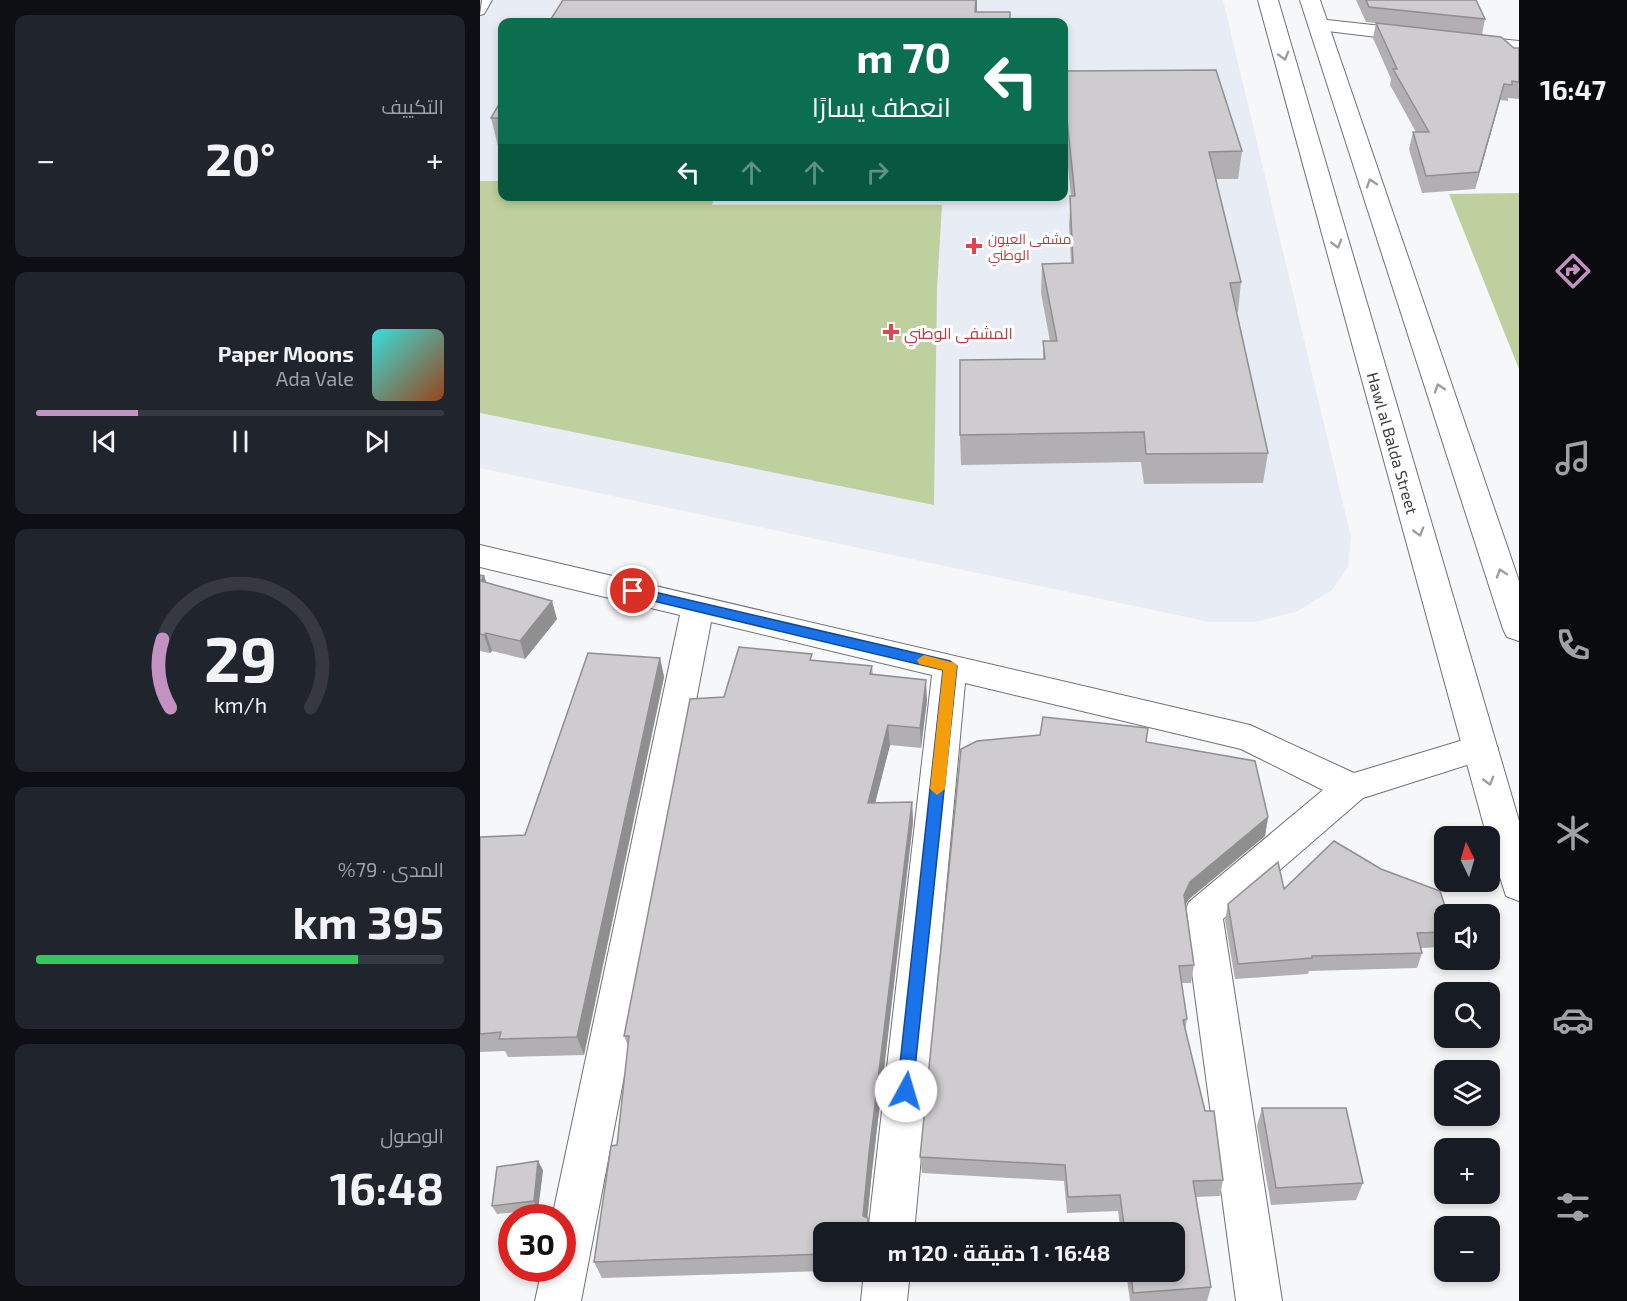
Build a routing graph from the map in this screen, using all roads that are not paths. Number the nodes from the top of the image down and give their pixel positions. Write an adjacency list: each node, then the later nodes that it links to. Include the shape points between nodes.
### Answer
1 (487, 0): 4 (lane)
2 (1268, 0): 11 (main road, Hawl al Balda Street, one-way to 11)
3 (1310, 0): 5 (main road)
4 (480, 12)
5 (1318, 25): 6 (main road); 9 (main road, one-way to 5)
6 (1519, 47)
7 (480, 556): 8 (main road)
8 (699, 607): 10 (main road); 16 (main road)
9 (1519, 629)
10 (950, 666): 12 (main road, via 1250,738); 14 (main road)
11 (1480, 748): 12 (main road); 13 (main road, Hawl al Balda Street, one-way to 13)
12 (1351, 788): 18 (main road, via 1203,913)
13 (1519, 885)
14 (892, 1222)
15 (886, 1282): 17 (main road)
16 (558, 1301)
17 (884, 1301)
18 (1259, 1301)

